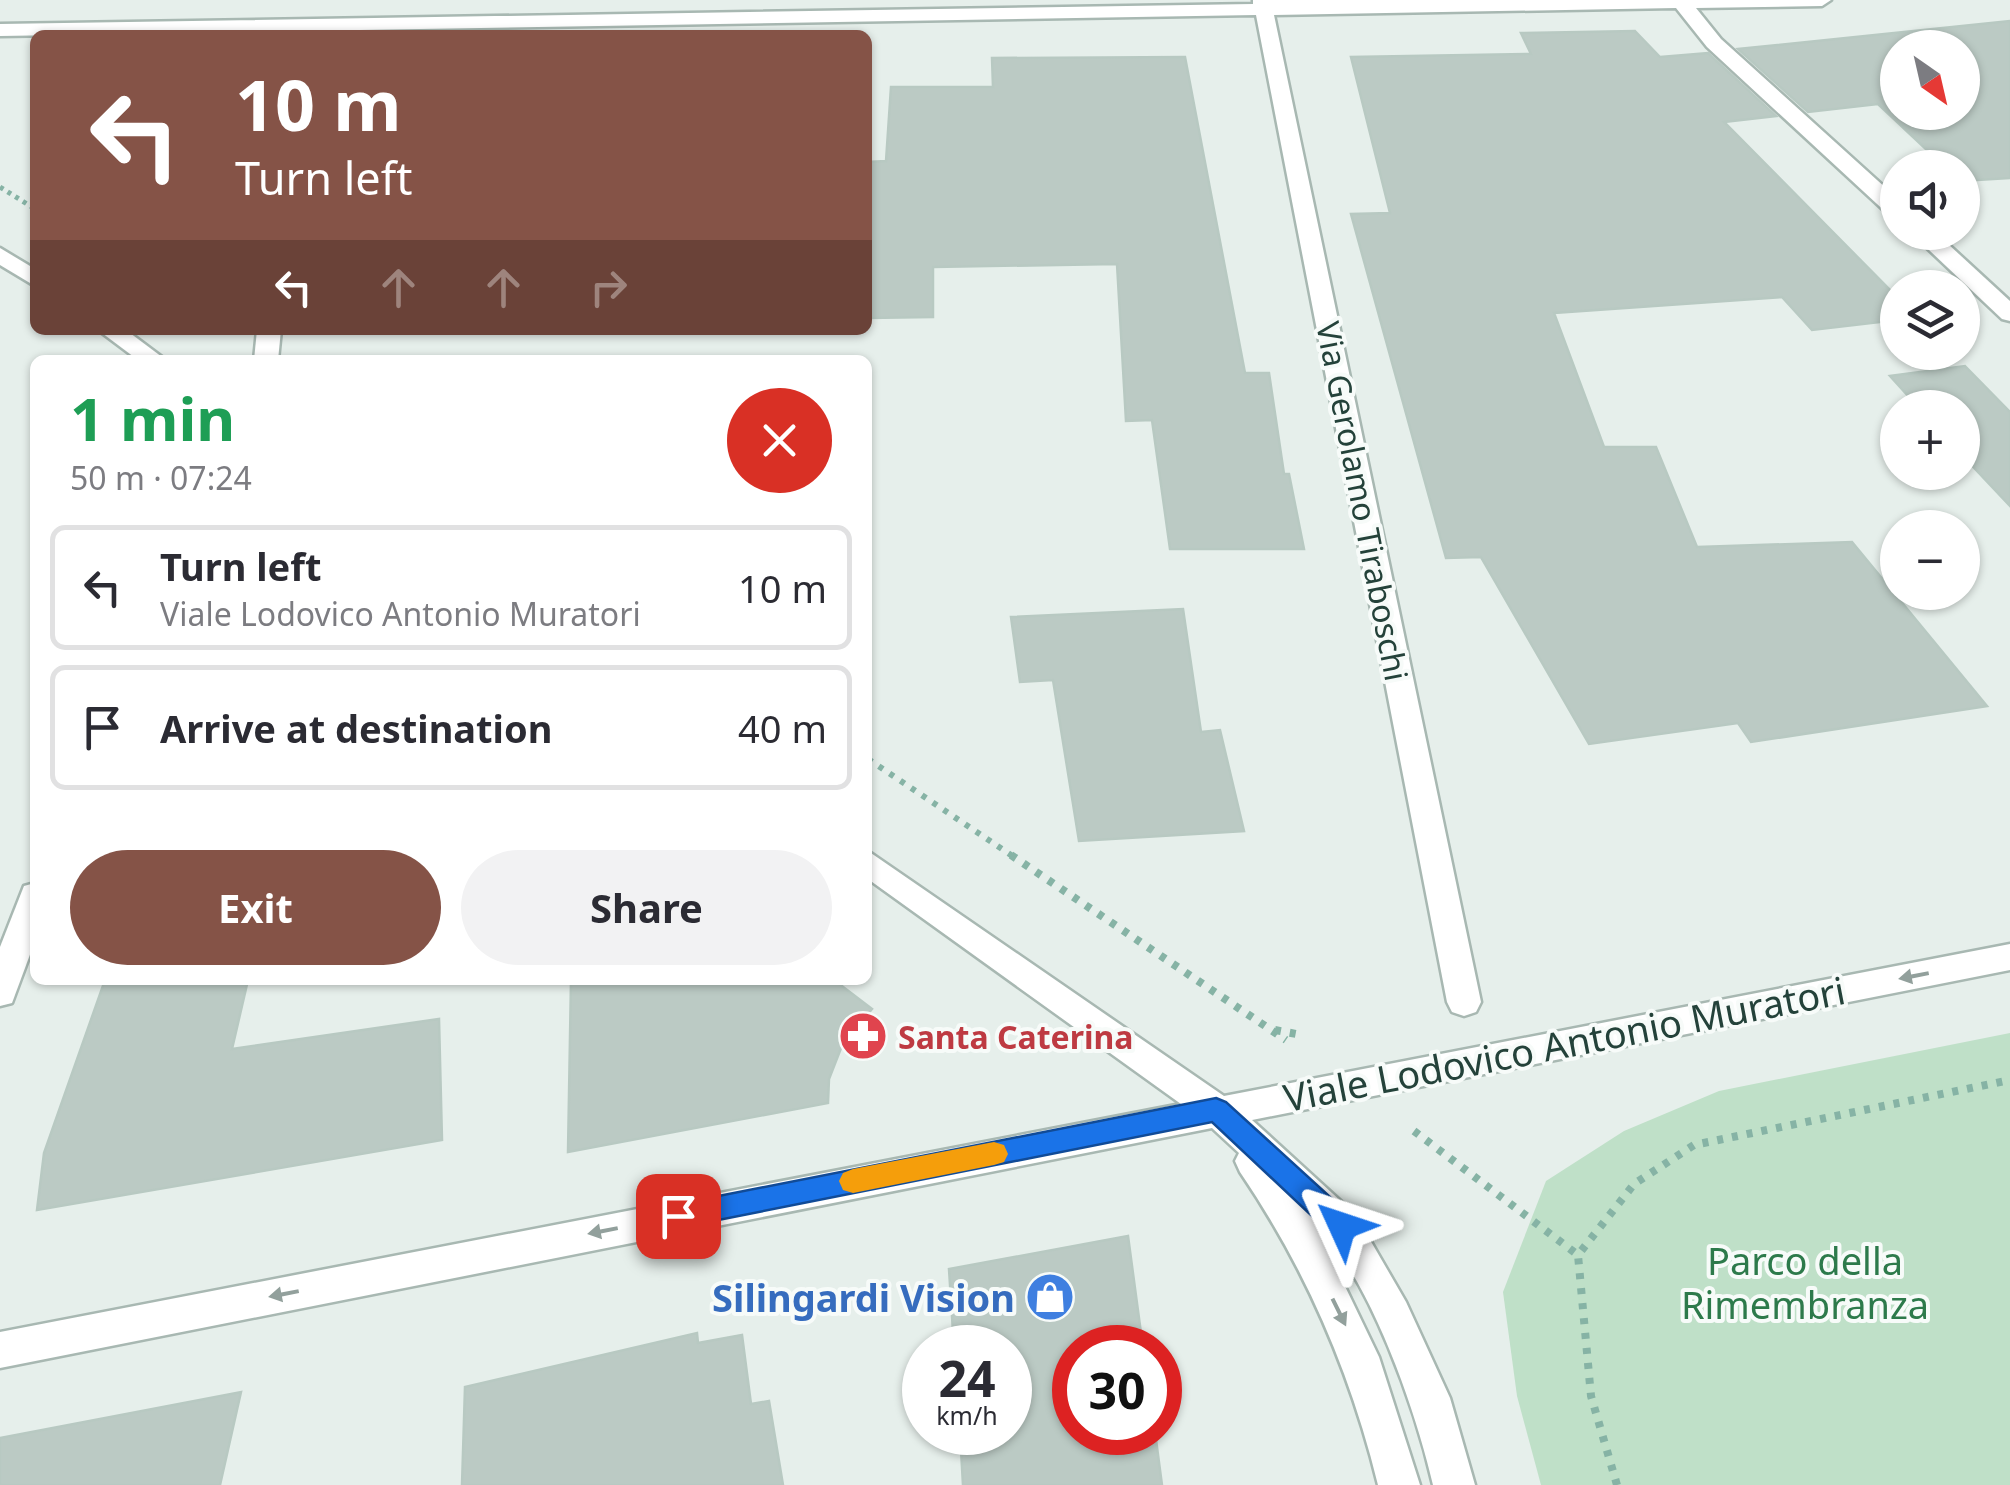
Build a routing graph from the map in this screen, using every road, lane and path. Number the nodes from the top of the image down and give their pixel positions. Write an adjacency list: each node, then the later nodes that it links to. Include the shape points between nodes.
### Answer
1 (372, 0): 7 (street)
2 (1822, 0): 4 (street)
3 (1262, 4): 4 (street); 8 (street); 23 (street, Via Gerolamo Tiraboschi)
4 (1684, 4): 10 (street, via 1714,42)
5 (0, 30): 6 (street)
6 (30, 30)
7 (360, 30)
8 (393, 30)
9 (0, 187): 11 (path)
10 (1880, 194)
11 (30, 207)
12 (1941, 250): 15 (street)
13 (0, 254): 14 (street)
14 (30, 275)
15 (2010, 314)
16 (117, 335): 17 (street)
17 (147, 355)
18 (872, 762): 24 (path)
19 (872, 865): 27 (street)
20 (30, 909): 22 (street)
21 (2010, 957): 26 (street, Viale Lodovico Antonio Muratori, one-way to 26)
22 (0, 993)
23 (1464, 1002)
24 (1269, 1028)
25 (2010, 1080): 28 (path, via 1694,1145 1634,1184)
26 (1351, 1084): 27 (street, Viale Lodovico Antonio Muratori); 28 (path)
27 (1216, 1110): 29 (street, Viale Lodovico Antonio Muratori, one-way to 29); 30 (street, one-way to 30, via 1308,1249 1384,1417); 31 (street, via 1342,1226 1436,1411)
28 (1578, 1255): 32 (path, via 1591,1396)
29 (0, 1350)
30 (1399, 1485)
31 (1454, 1485)
32 (1618, 1485)

